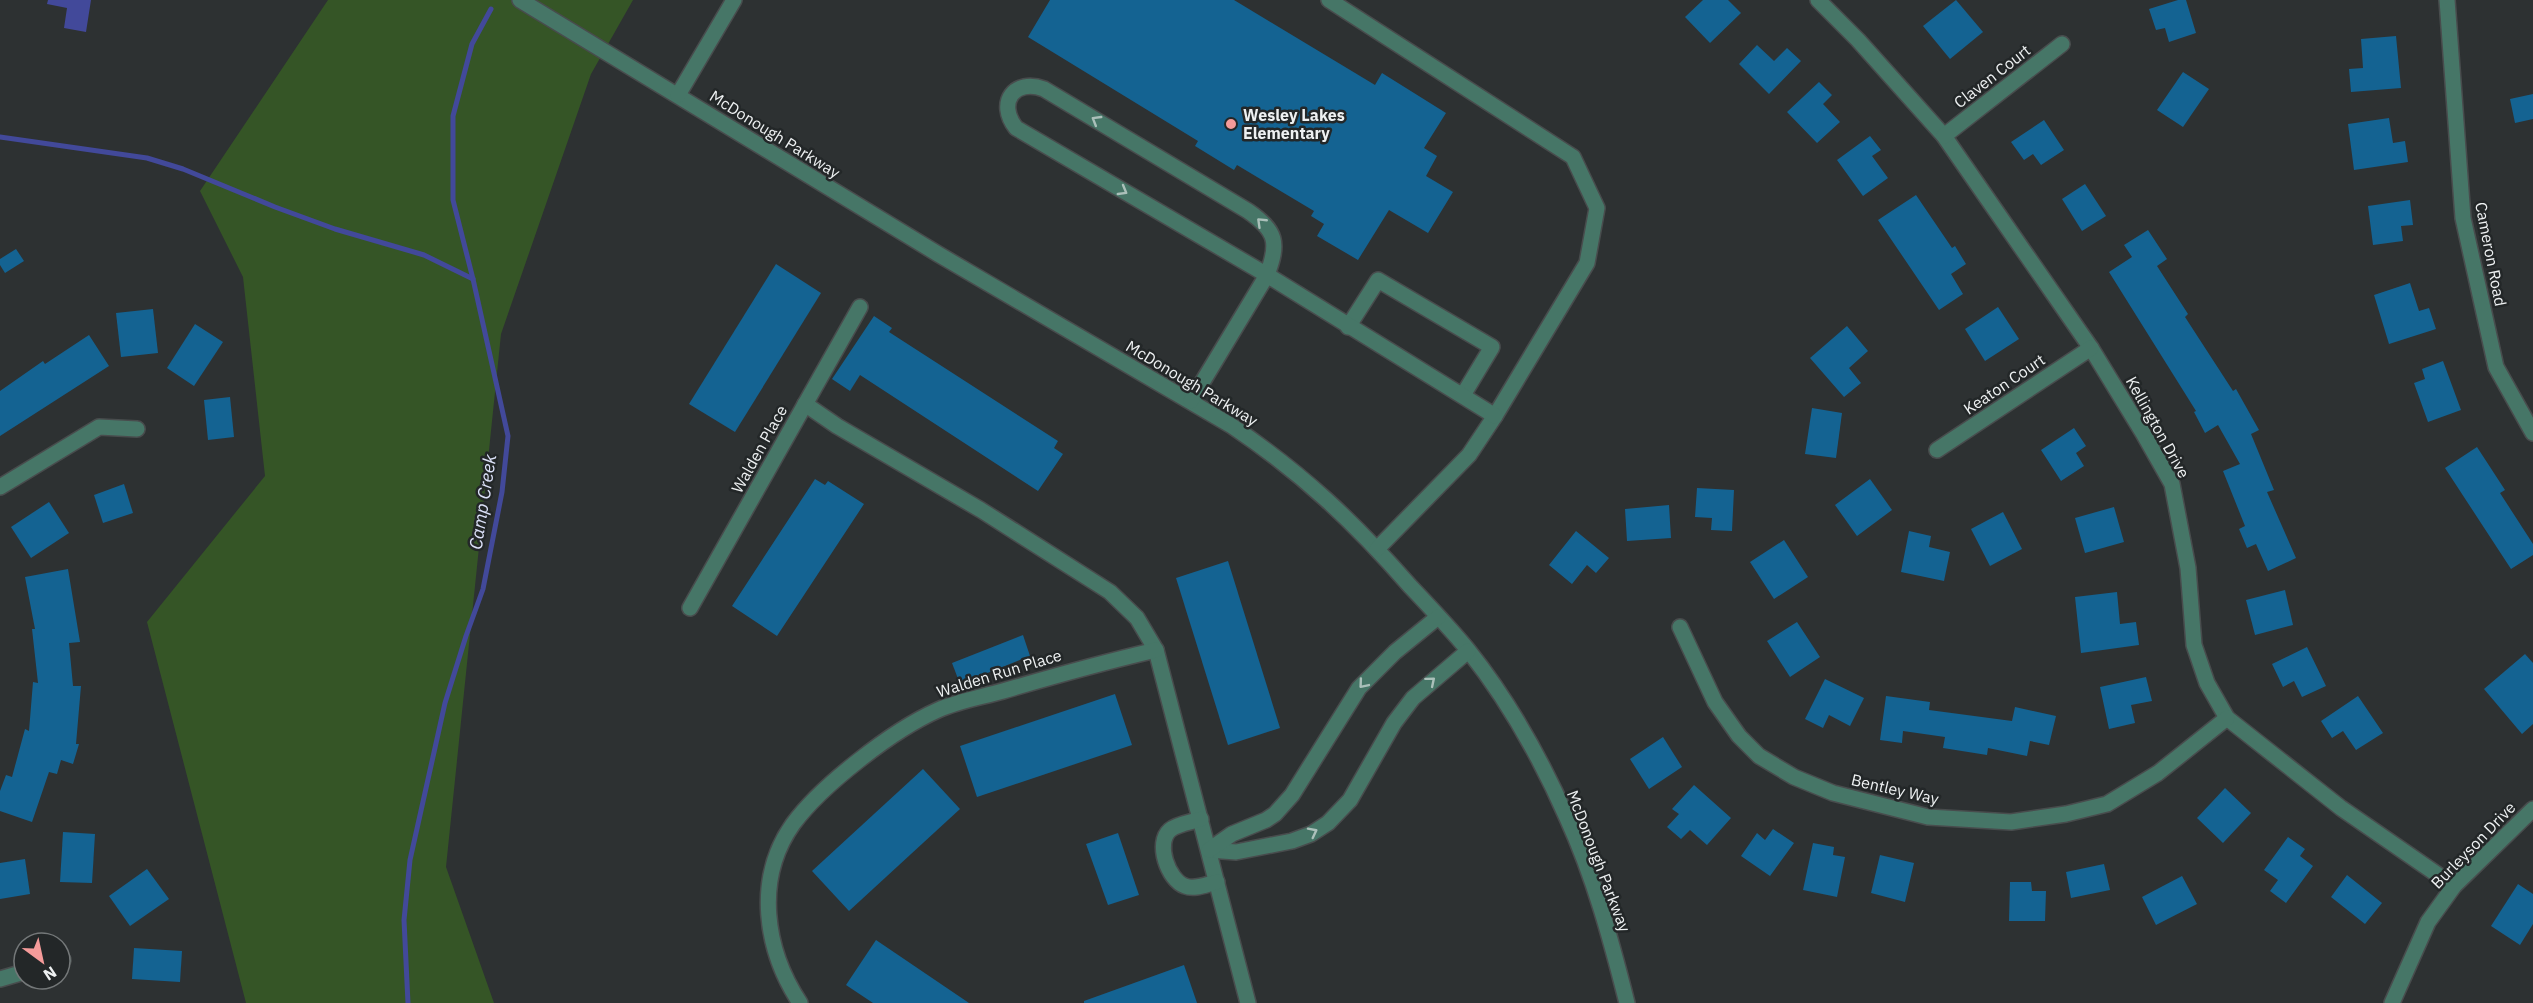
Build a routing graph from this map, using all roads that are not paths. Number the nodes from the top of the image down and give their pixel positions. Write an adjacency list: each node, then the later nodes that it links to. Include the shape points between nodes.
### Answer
1 (520, 0): 7 (street, McDonough Parkway)
2 (734, 0): 7 (street)
3 (1329, 0): 16 (street, via 1573,157 1597,208 1587,263)
4 (1818, 0): 8 (street, Kellington Drive)
5 (2446, 0): 18 (street, Cameron Road, via 2463,218 2496,367)
6 (2062, 44): 8 (street, Claven Court)
7 (678, 95): 14 (street, McDonough Parkway, via 938,254)
8 (1944, 136): 12 (street, Kellington Drive)
9 (1267, 275): 9 (street, one-way to 9, via 1275,254 1274,241 1271,232 1248,211 1044,89 1023,86 1007,102 1007,112 1016,128); 11 (street); 14 (street)
10 (860, 307): 15 (street, Walden Place)
11 (1348, 327): 13 (street); 13 (street, via 1378,280 1492,347)
12 (2091, 348): 19 (street, Keaton Court); 27 (street, Kellington Drive, via 2172,484 2188,568 2194,645 2207,683)
13 (1462, 395): 16 (street)
14 (1191, 401): 21 (street, McDonough Parkway, via 1273,453 1317,489)
15 (805, 404): 22 (street, Walden Place); 25 (street, via 1110,592 1137,618)
16 (1495, 416): 21 (street, via 1469,455)
17 (137, 429): 20 (street, via 99,427)
18 (2533, 434)
19 (1937, 450)
20 (0, 487)
21 (1377, 549): 23 (street, McDonough Parkway)
22 (690, 608)
23 (1438, 617): 26 (street, McDonough Parkway); 30 (street, one-way to 30, via 1367,679 1292,795)
24 (1680, 627): 27 (street, Bentley Way, via 1715,702 1759,756 1794,777 1833,793 1928,817 2011,822 2108,804 2158,773)
25 (1156, 650): 29 (street); 35 (street, Walden Run Place, via 939,709 884,742 828,787 789,831 769,889 773,948)
26 (1468, 651): 31 (street, one-way to 26, via 1311,834 1340,812 1413,698); 37 (street, McDonough Parkway, via 1533,748 1567,818 1604,914)
27 (2227, 718): 34 (street, Kellington Drive, via 2341,808)
28 (2533, 809): 34 (street, Burleyson Drive)
29 (1201, 819): 32 (street); 33 (street, via 1171,830 1164,840 1166,862 1175,880 1184,886 1194,888)
30 (1263, 822): 31 (street); 32 (street, via 1232,834)
31 (1272, 845): 32 (street, via 1236,852)
32 (1209, 850): 33 (street)
33 (1217, 882): 36 (street)
34 (2454, 886): 38 (street, Burleyson Drive, via 2428,922)
35 (800, 1003)
36 (1248, 1003)
37 (1627, 1003)
38 (2392, 1003)

